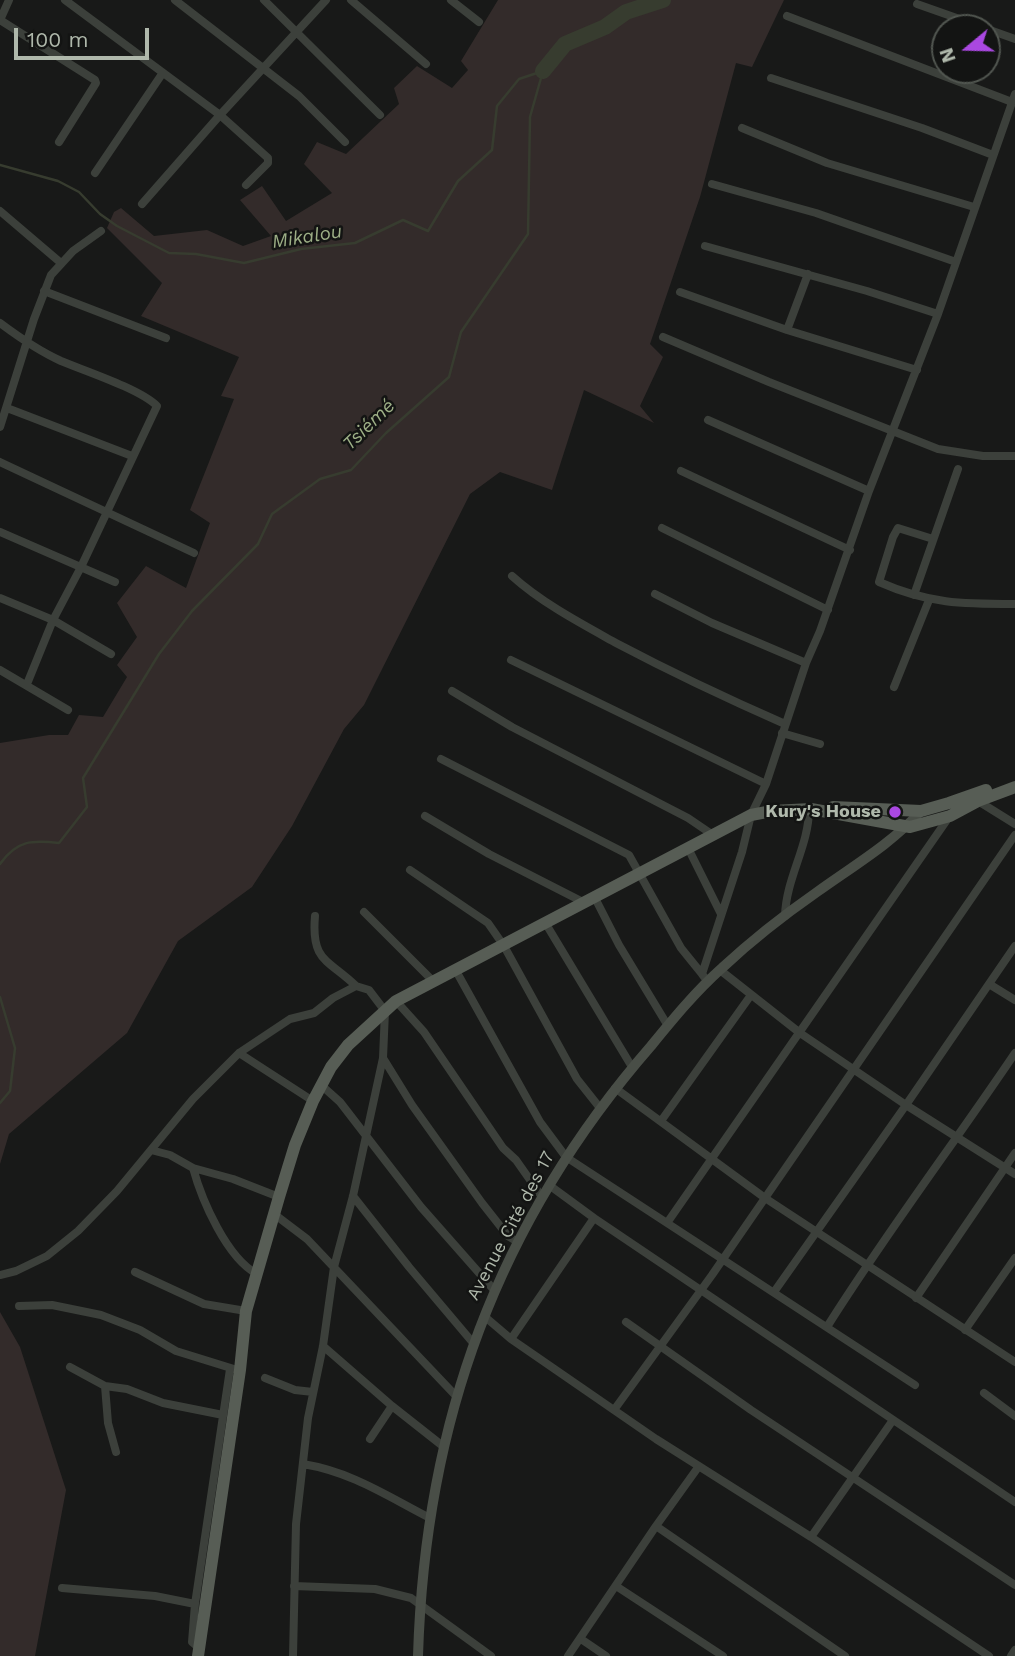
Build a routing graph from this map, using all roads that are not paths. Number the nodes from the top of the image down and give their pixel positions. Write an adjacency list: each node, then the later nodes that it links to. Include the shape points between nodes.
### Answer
1 (9, 0): 11 (street)
2 (65, 0): 16 (street)
3 (175, 0): 15 (street)
4 (264, 0): 13 (street)
5 (326, 0): 13 (street)
6 (351, 0): 14 (street)
7 (451, 0): 12 (street)
8 (918, 4): 9 (street)
9 (946, 14)
10 (787, 16): 18 (street)
11 (0, 20): 24 (street, via 96,80)
12 (479, 22)
13 (296, 32): 15 (street); 20 (street)
14 (426, 64)
15 (263, 68): 19 (street); 25 (street)
16 (162, 74): 19 (street); 27 (street)
17 (771, 78): 26 (street)
18 (1014, 98): 21 (street)
19 (220, 115): 29 (street, via 268,158); 30 (street)
20 (380, 116)
21 (1004, 123): 22 (street); 26 (street)
22 (1015, 127)
23 (742, 128): 31 (street, via 827,163)
24 (59, 142)
25 (345, 142)
26 (993, 155): 31 (street)
27 (94, 173)
28 (712, 184): 35 (street, via 816,213)
29 (246, 185)
30 (142, 204)
31 (974, 207): 35 (street)
32 (0, 211): 36 (street)
33 (101, 231): 36 (street)
34 (705, 246): 37 (street)
35 (956, 262): 40 (street)
36 (61, 263): 38 (street)
37 (808, 274): 40 (street); 42 (street)
38 (44, 291): 44 (street); 45 (street)
39 (680, 292): 42 (street)
40 (938, 314): 46 (street)
41 (0, 323): 45 (street)
42 (787, 330): 46 (street)
43 (663, 337): 50 (street)
44 (166, 338)
45 (28, 344): 47 (street); 51 (street, via 157,406)
46 (917, 370): 50 (street)
47 (7, 408): 49 (street); 51 (street)
48 (708, 420): 56 (street)
49 (0, 427)
50 (892, 430): 52 (street, via 938,449); 56 (street)
51 (132, 456): 57 (street)
52 (1015, 456)
53 (0, 461): 57 (street)
54 (958, 469): 60 (street)
55 (681, 471): 61 (street)
56 (869, 491): 61 (street)
57 (105, 513): 62 (street); 63 (street)
58 (662, 528): 71 (street)
59 (0, 532): 63 (street)
60 (933, 539): 67 (street); 67 (street, via 897,530 878,581)
61 (850, 550): 71 (street)
62 (194, 553)
63 (81, 567): 65 (street); 72 (street)
64 (512, 576): 81 (street, via 605,637)
65 (115, 582)
66 (655, 594): 75 (street)
67 (914, 595): 69 (street)
68 (0, 598): 72 (street)
69 (929, 600): 70 (street); 78 (street)
70 (1015, 604)
71 (828, 610): 75 (street)
72 (53, 620): 73 (street); 77 (street)
73 (111, 654)
74 (511, 660): 86 (street)
75 (806, 663): 81 (street)
76 (0, 670): 77 (street)
77 (27, 684): 80 (street)
78 (894, 687)
79 (452, 691): 97 (street)
80 (68, 710)
81 (785, 724): 82 (street)
82 (782, 733): 83 (street); 86 (street)
83 (820, 744)
84 (441, 760): 102 (street, via 629,855)
85 (1015, 779): 90 (main road)
86 (766, 784): 91 (street)
87 (1015, 787): 88 (main road)
88 (978, 801): 93 (main road); 94 (street)
89 (810, 809): 90 (main road); 91 (main road); 96 (main road); 107 (street, via 809,826 787,891)
90 (923, 810): 95 (street); 96 (street)
91 (751, 815): 97 (main road); 105 (street)
92 (425, 816): 103 (street, via 479,849)
93 (950, 816): 95 (main road); 122 (street)
94 (1015, 824)
95 (925, 825): 96 (main road); 100 (street)
96 (906, 827): 100 (street)
97 (713, 835): 99 (main road)
98 (1015, 835): 127 (street)
99 (688, 848): 102 (main road); 105 (street)
100 (874, 852): 107 (street, Avenue Cité des 17)
101 (410, 870): 109 (street, via 488,923)
102 (640, 873): 103 (main road); 113 (street, via 681,948)
103 (590, 900): 108 (main road); 121 (street)
104 (364, 912): 114 (street)
105 (721, 914): 113 (street)
106 (315, 916): 116 (street, via 317,952)
107 (785, 916): 112 (street, Avenue Cité des 17)
108 (546, 924): 109 (main road); 126 (street)
109 (505, 946): 111 (main road); 132 (street, via 577,1079)
110 (1015, 946): 115 (street)
111 (455, 969): 114 (main road); 138 (street, via 540,1122)
112 (720, 970): 113 (street, Avenue Cité des 17); 117 (street)
113 (705, 978): 121 (street, Avenue Cité des 17)
114 (432, 980): 119 (main road)
115 (989, 984): 118 (street); 131 (street)
116 (356, 986): 120 (street, via 369,990); 123 (street, via 314,1013 290,1019)
117 (751, 995): 122 (street); 133 (street)
118 (1015, 1000)
119 (396, 1001): 120 (main road); 146 (street, via 424,1032)
120 (385, 1011): 125 (street); 128 (main road, via 348,1045)
121 (667, 1026): 126 (street, Avenue Cité des 17)
122 (800, 1033): 127 (street); 139 (street)
123 (239, 1053): 130 (street); 136 (street)
124 (1015, 1053): 135 (street)
125 (383, 1058): 134 (street); 152 (street, via 482,1203)
126 (632, 1067): 129 (street, Avenue Cité des 17)
127 (855, 1069): 131 (street); 147 (street)
128 (321, 1085): 130 (main road); 134 (street)
129 (615, 1088): 132 (street, Avenue Cité des 17); 133 (street)
130 (313, 1101): 145 (main road)
131 (906, 1105): 135 (street); 151 (street)
132 (600, 1108): 138 (street, Avenue Cité des 17)
133 (661, 1121): 139 (street)
134 (365, 1135): 144 (street); 161 (street)
135 (958, 1138): 140 (street); 155 (street)
136 (151, 1150): 141 (street, via 170,1154); 159 (street, via 78,1231 47,1256)
137 (1015, 1153): 140 (street)
138 (566, 1157): 143 (street, Avenue Cité des 17); 150 (street)
139 (713, 1158): 147 (street); 150 (street)
140 (1004, 1167): 142 (street); 163 (street)
141 (192, 1168): 145 (street); 158 (street, via 222,1235 244,1267)
142 (1015, 1174)
143 (550, 1185): 146 (street, Avenue Cité des 17); 149 (street)
144 (353, 1196): 156 (street); 171 (street)
145 (279, 1197): 148 (main road)
146 (542, 1197): 152 (street, Avenue Cité des 17)
147 (765, 1198): 151 (street); 153 (street)
148 (274, 1214): 156 (street); 158 (main road)
149 (594, 1218): 160 (street); 170 (street)
150 (667, 1223): 153 (street)
151 (816, 1233): 155 (street); 162 (street)
152 (518, 1242): 161 (street, Avenue Cité des 17)
153 (722, 1258): 160 (street); 162 (street)
154 (1015, 1258): 169 (street)
155 (866, 1265): 163 (street); 168 (street)
156 (334, 1267): 172 (street); 182 (street)
157 (135, 1272): 165 (street, via 204,1304)
158 (257, 1274): 165 (main road)
159 (0, 1275)
160 (700, 1290): 173 (street); 187 (street)
161 (495, 1291): 166 (street, Avenue Cité des 17)
162 (774, 1292): 168 (street)
163 (916, 1298): 169 (street)
164 (19, 1307): 176 (street, via 52,1305 101,1315 176,1351)
165 (246, 1311): 176 (main road)
166 (484, 1316): 170 (street); 171 (street, Avenue Cité des 17)
167 (626, 1322): 173 (street)
168 (827, 1327): 178 (street)
169 (965, 1330): 174 (street)
170 (510, 1339): 184 (street)
171 (474, 1344): 182 (street, Avenue Cité des 17)
172 (323, 1346): 180 (street); 183 (street)
173 (660, 1346): 184 (street); 193 (street)
174 (1015, 1362)
175 (70, 1367): 179 (street)
176 (235, 1370): 185 (street); 206 (main road)
177 (265, 1378): 180 (street)
178 (915, 1385)
179 (106, 1386): 185 (street); 190 (street, via 108,1423)
180 (313, 1392): 191 (street)
181 (984, 1393): 186 (street)
182 (456, 1396): 189 (street, Avenue Cité des 17)
183 (392, 1406): 188 (street); 189 (street)
184 (614, 1410): 192 (street)
185 (223, 1415): 202 (street)
186 (1015, 1416)
187 (893, 1420): 193 (street); 194 (street)
188 (370, 1439)
189 (444, 1447): 195 (street, Avenue Cité des 17)
190 (116, 1452)
191 (303, 1464): 195 (street, via 351,1476); 199 (street)
192 (699, 1466): 196 (street); 197 (street)
193 (852, 1478): 197 (street); 198 (street)
194 (1015, 1503)
195 (430, 1518): 203 (street, Avenue Cité des 17)
196 (656, 1526): 200 (street); 213 (street)
197 (811, 1537): 214 (street)
198 (1015, 1585)
199 (294, 1586): 203 (street, via 375,1589 411,1598); 207 (street)
200 (616, 1586): 204 (street); 212 (street)
201 (62, 1588): 202 (street)
202 (195, 1604): 206 (street, via 192,1642)
203 (420, 1605): 208 (street, Avenue Cité des 17); 209 (street)
204 (581, 1639): 210 (street); 211 (street)
205 (1015, 1650): 215 (street)
206 (199, 1652)
207 (294, 1656)
208 (418, 1656)
209 (491, 1656)
210 (568, 1656)
211 (606, 1656)
212 (723, 1656)
213 (845, 1656)
214 (989, 1656)
215 (1011, 1656)

